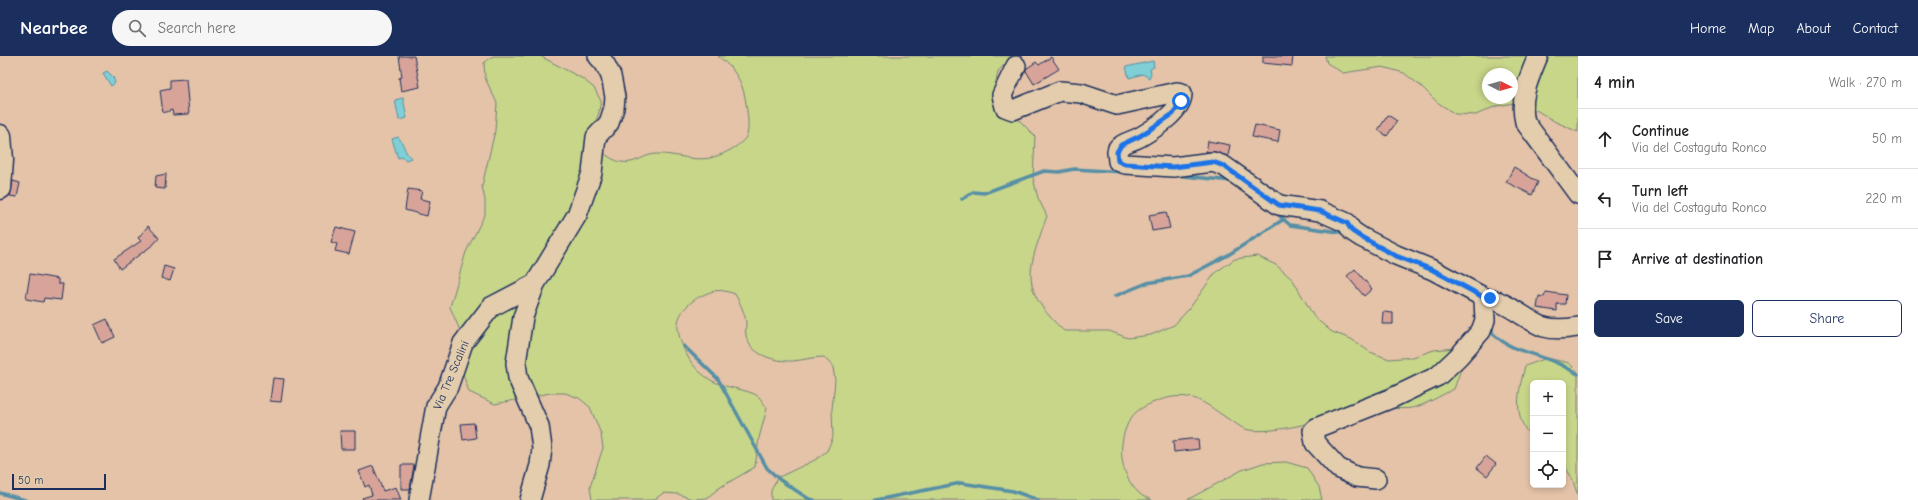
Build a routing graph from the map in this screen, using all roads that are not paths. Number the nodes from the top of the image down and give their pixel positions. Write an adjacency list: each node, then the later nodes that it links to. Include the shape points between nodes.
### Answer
1 (598, 56): 7 (street, via 611,76 615,97 614,108 609,122 596,137 592,173 577,215)
2 (1538, 56): 6 (street, via 1522,99 1525,122)
3 (1016, 66): 8 (street, via 1002,95 1005,107 1012,110 1060,91 1081,93 1117,105 1182,93 1181,101 1173,114 1121,145 1117,152 1118,161 1125,164 1173,167 1213,162 1224,166 1279,205 1320,211 1347,223 1352,231 1361,237 1396,256 1433,270)
4 (0, 136): 5 (main road)
5 (0, 188)
6 (1578, 194)
7 (535, 284): 11 (street, Via Tre Scalini, via 491,307 463,343 448,387 436,406); 12 (street, via 523,317 516,363 518,378 539,426 542,448)
8 (1487, 299): 9 (street, via 1504,304 1543,327 1563,330); 10 (street, via 1484,300 1485,320 1481,331 1438,376 1313,431 1315,443 1338,468 1357,477)
9 (1578, 327)
10 (1376, 479)
11 (419, 500)
12 (530, 500)

